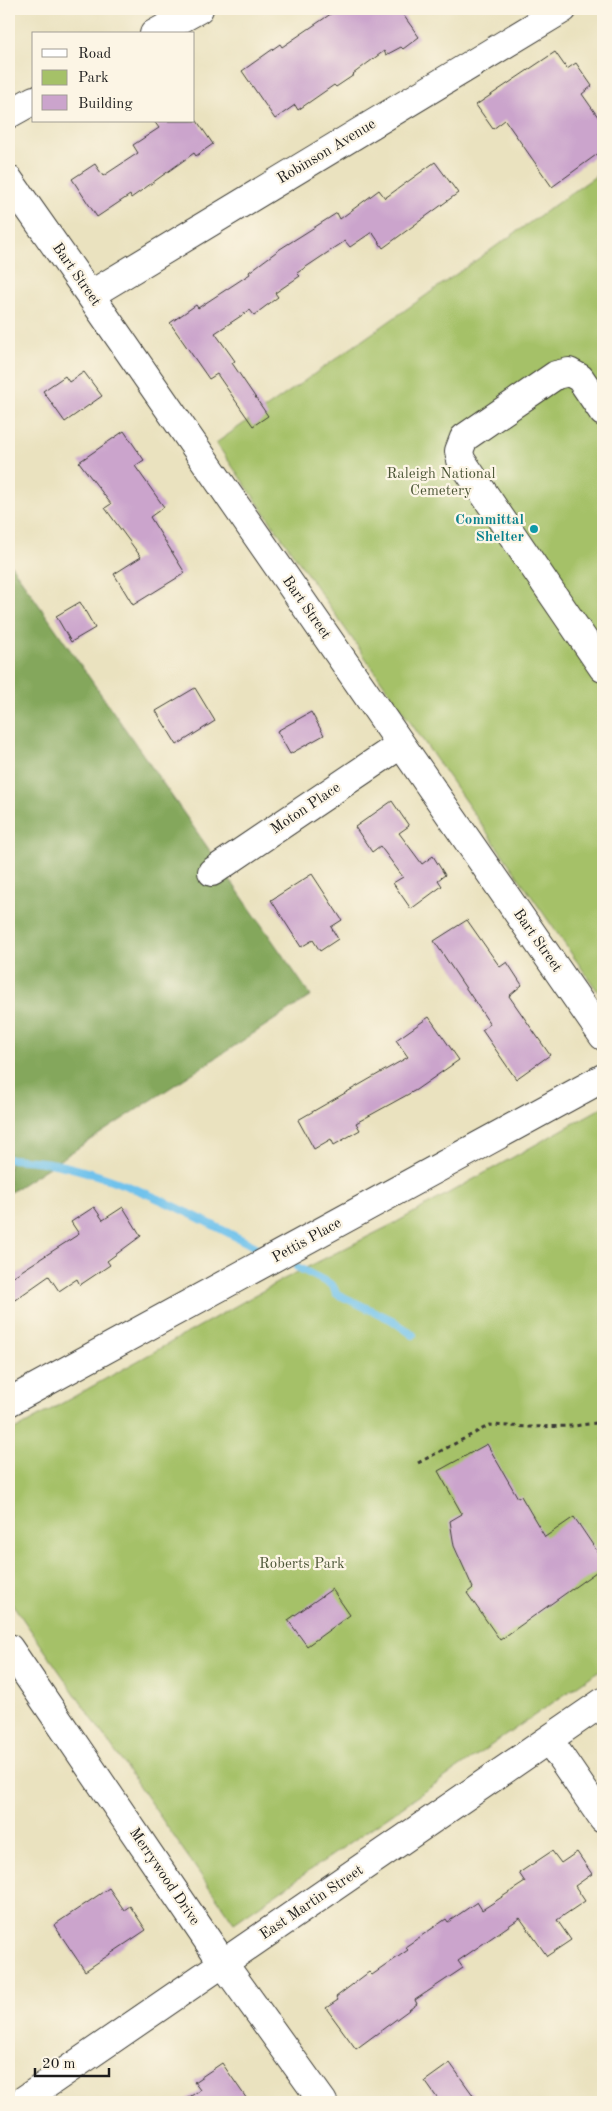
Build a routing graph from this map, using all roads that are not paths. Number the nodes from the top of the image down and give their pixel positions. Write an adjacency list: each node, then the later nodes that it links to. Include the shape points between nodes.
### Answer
1 (200, 9): 3 (street)
2 (563, 9): 7 (street, Robinson Avenue)
3 (158, 32)
4 (32, 101): 5 (street)
5 (9, 114)
6 (9, 180): 7 (street, Bart Street)
7 (90, 295): 10 (street, Bart Street)
8 (603, 412): 9 (street, via 580,378 569,372 556,374 464,438 459,451)
9 (603, 668)
10 (400, 745): 11 (street, Moton Place); 12 (street, Bart Street)
11 (212, 872)
12 (603, 1036)
13 (603, 1078): 14 (street, Pettis Place)
14 (9, 1402)
15 (9, 1648): 19 (street, Merrywood Drive)
16 (603, 1702): 17 (street, East Martin Street)
17 (549, 1740): 18 (street); 19 (street, East Martin Street)
18 (603, 1819)
19 (223, 1963): 20 (street, East Martin Street); 21 (street, Merrywood Drive)
20 (21, 2102)
21 (323, 2102)

